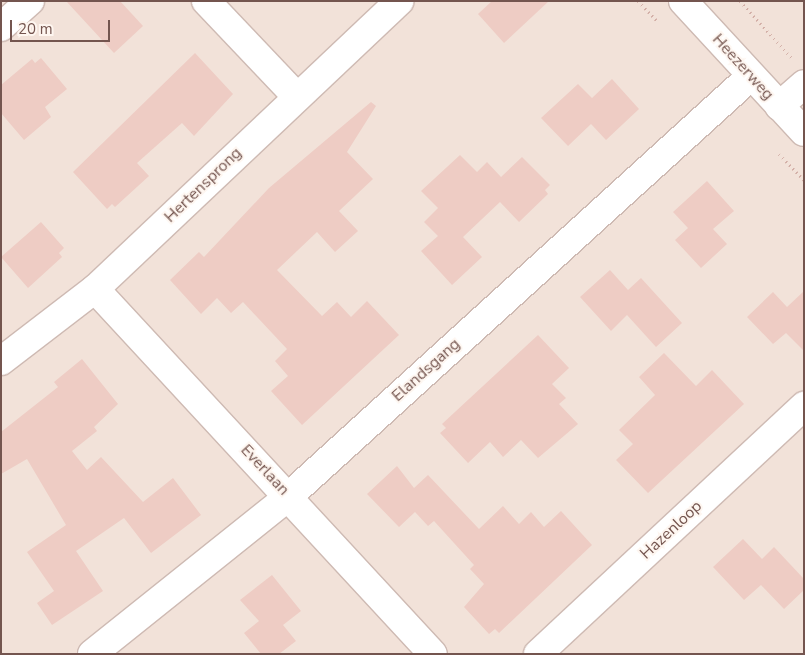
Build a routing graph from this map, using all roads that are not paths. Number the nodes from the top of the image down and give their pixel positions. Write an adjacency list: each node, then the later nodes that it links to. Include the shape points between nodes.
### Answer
1 (30, 1): 5 (street)
2 (206, 1): 8 (street)
3 (400, 1): 8 (street, Hertensprong)
4 (683, 1): 7 (street, Heezerweg)
5 (1, 27)
6 (801, 74): 9 (street)
7 (751, 76): 9 (street, Heezerweg); 14 (street, Elandsgang)
8 (296, 96): 11 (street, Hertensprong)
9 (779, 106): 10 (street, Heezerweg)
10 (804, 132)
11 (95, 288): 12 (street, Hertensprong); 14 (street, Everlaan)
12 (1, 361)
13 (804, 406): 17 (street, Hazenloop)
14 (289, 496): 15 (street, Elandsgang); 16 (street, Everlaan)
15 (92, 654)
16 (433, 654)
17 (538, 654)

